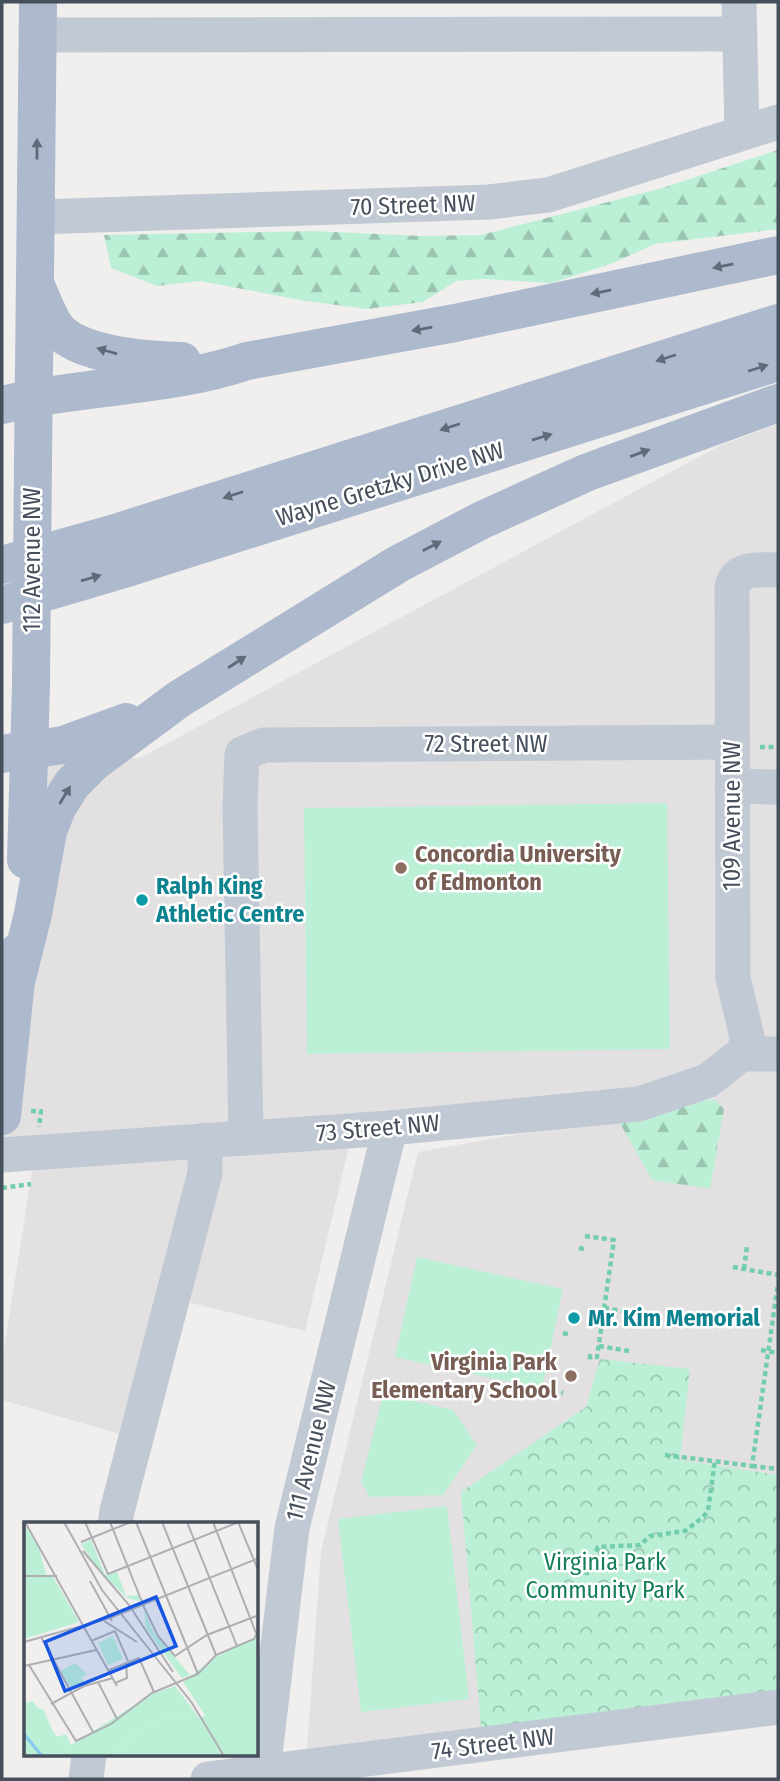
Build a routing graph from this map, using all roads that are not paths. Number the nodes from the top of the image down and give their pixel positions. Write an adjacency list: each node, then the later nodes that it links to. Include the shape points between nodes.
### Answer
1 (38, 18): 2 (street); 5 (main road, 112 Avenue NW, one-way to 1)
2 (740, 18): 4 (street)
3 (778, 122): 4 (street, 70 Street NW)
4 (742, 133): 5 (street, 70 Street NW, via 548,195 489,202)
5 (37, 217): 7 (main road, 112 Avenue NW)
6 (778, 255): 9 (main road, one-way to 9, via 466,321)
7 (36, 286): 9 (main road, one-way to 7, via 140,360 84,345 58,331); 11 (main road, 112 Avenue NW)
8 (778, 323): 13 (main road, Wayne Gretzky Drive NW, one-way to 13)
9 (247, 361): 11 (main road, via 216,372)
10 (778, 362): 15 (main road, Wayne Gretzky Drive NW, one-way to 10)
11 (17, 401): 18 (main road, 112 Avenue NW, bridge, via 33,461 31,684)
12 (778, 403): 16 (main road, one-way to 12, via 398,564 482,520 588,472)
13 (2, 565)
14 (778, 570): 17 (street, 109 Avenue NW, via 745,571 736,576 732,587)
15 (2, 605)
16 (179, 699): 18 (main road, via 90,737); 21 (main road, one-way to 16, via 57,808 94,762)
17 (732, 742): 19 (street, 109 Avenue NW); 26 (street, 72 Street NW, via 264,746 242,754)
18 (16, 753): 21 (main road, 112 Avenue NW, via 24,900)
19 (732, 786): 20 (street); 22 (street, 109 Avenue NW, via 733,978 748,1041)
20 (778, 787)
21 (16, 978): 24 (main road, 112 Avenue NW)
22 (742, 1054): 23 (street); 25 (street, 73 Street NW, via 707,1081 639,1104)
23 (778, 1054)
24 (2, 1116)
25 (390, 1128): 26 (street, 73 Street NW); 32 (street, 111 Avenue NW, via 292,1528)
26 (246, 1138): 27 (street, 73 Street NW)
27 (205, 1140): 28 (street, 73 Street NW); 29 (street, via 205,1173)
28 (2, 1155)
29 (116, 1522)
30 (778, 1707): 32 (street, 74 Street NW)
31 (89, 1756): 33 (street)
32 (262, 1776): 34 (street, 74 Street NW)
33 (86, 1779)
34 (208, 1779)

